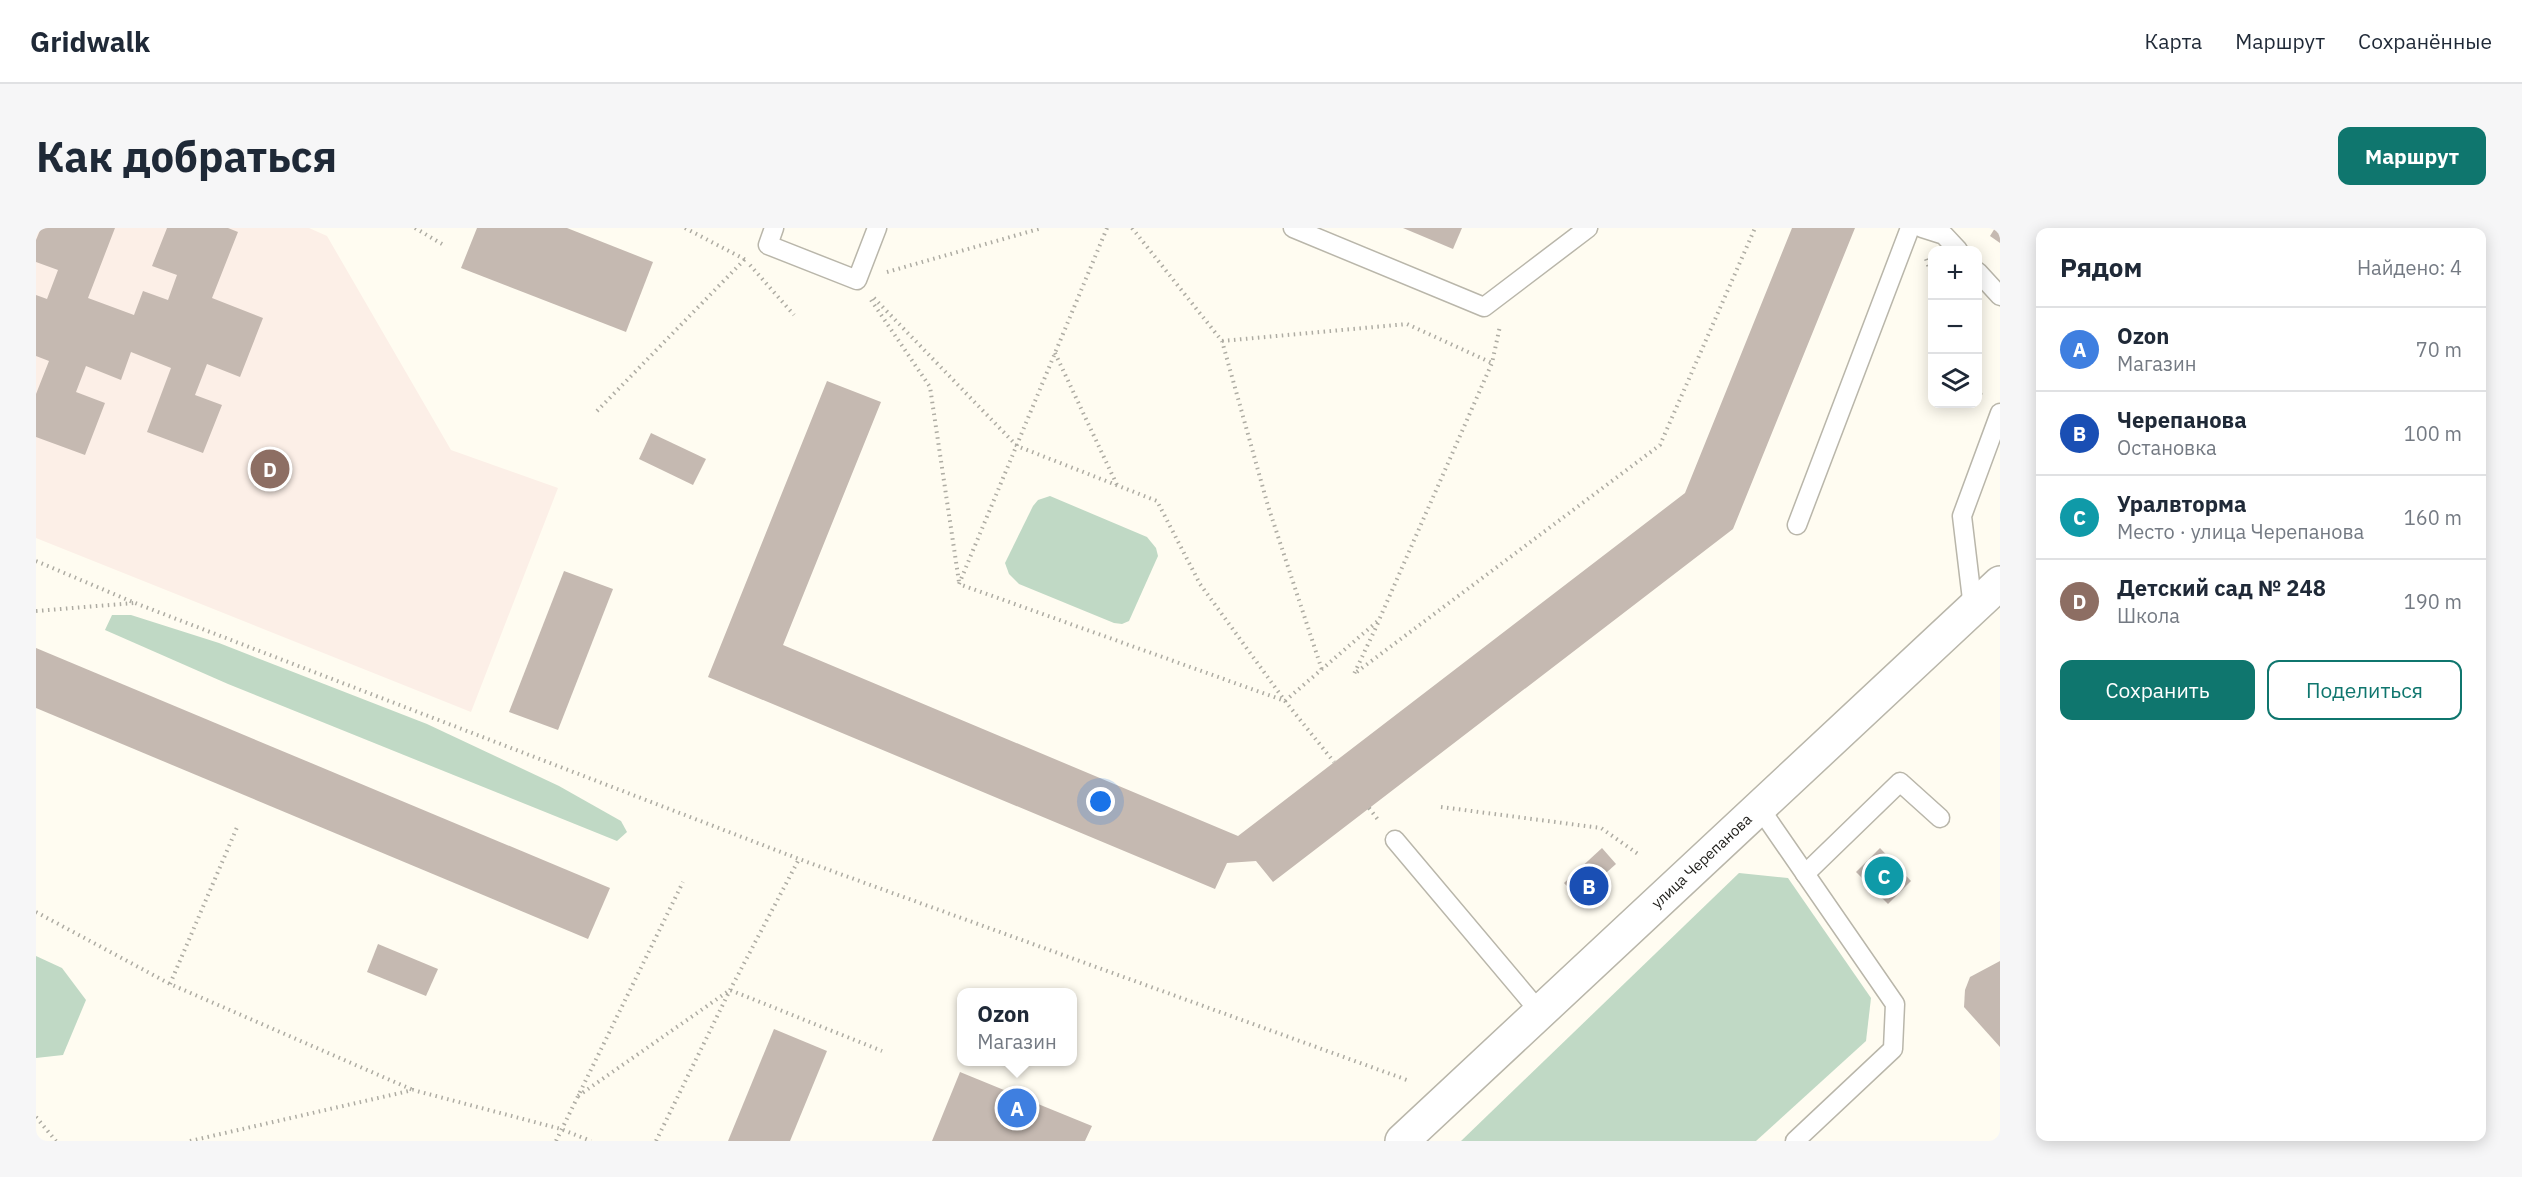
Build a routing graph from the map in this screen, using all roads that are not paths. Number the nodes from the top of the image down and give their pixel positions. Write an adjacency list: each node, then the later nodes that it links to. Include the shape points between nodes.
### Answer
1 (774, 228): 2 (lane, via 768,245 857,280)
2 (877, 228)
3 (1293, 228): 4 (lane, via 1484,307)
4 (1588, 228)
5 (1910, 228): 12 (lane)
6 (1922, 228): 7 (lane)
7 (1946, 231): 8 (lane)
8 (1955, 246)
9 (1982, 277): 10 (lane)
10 (2000, 296)
11 (2000, 413): 14 (lane, via 1962,516)
12 (1797, 525)
13 (2000, 583): 14 (main road, улица Черепанова)
14 (1973, 608): 15 (main road, улица Черепанова)
15 (1759, 807): 18 (lane); 19 (main road, улица Черепанова)
16 (1940, 818): 18 (lane, via 1900,782)
17 (1395, 840): 19 (lane)
18 (1805, 874): 21 (lane, via 1895,1004 1893,1049)
19 (1539, 1011): 20 (main road, улица Черепанова)
20 (1402, 1141)
21 (1795, 1141)

